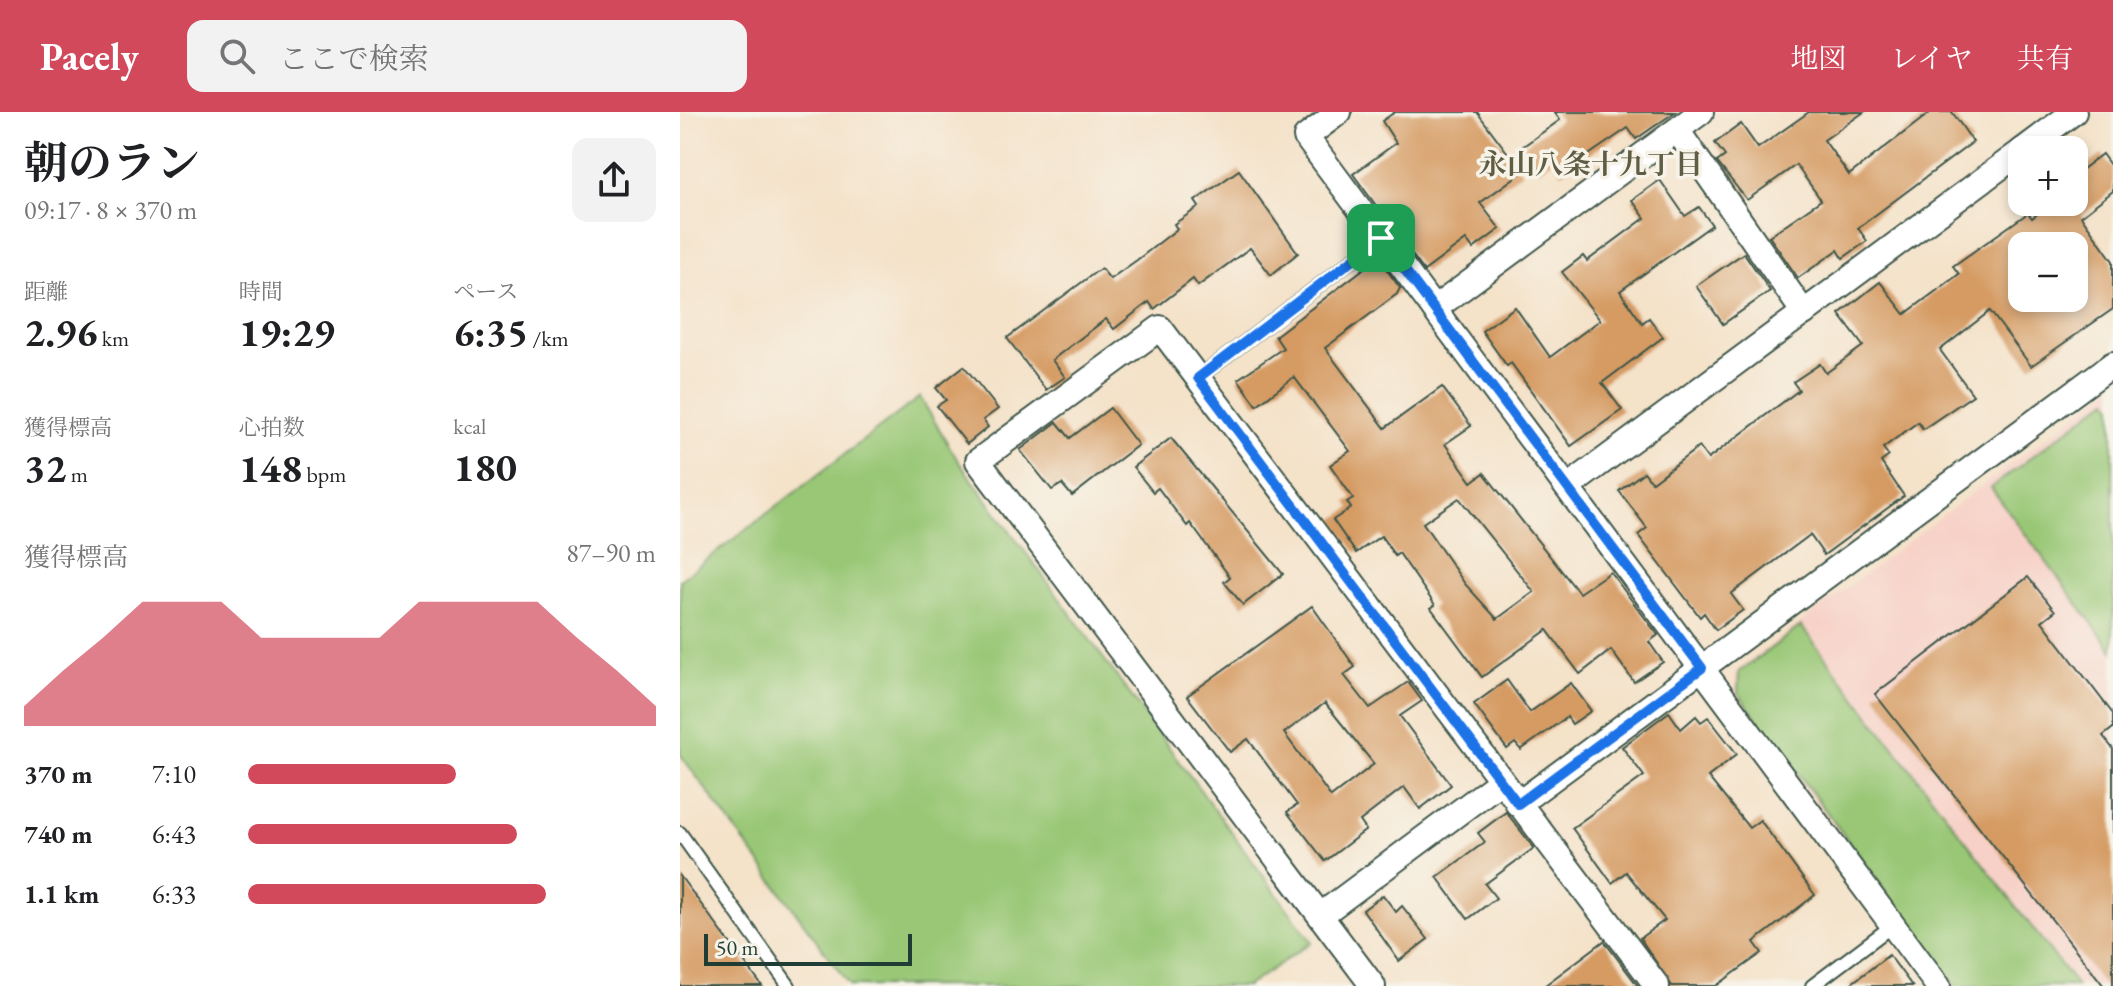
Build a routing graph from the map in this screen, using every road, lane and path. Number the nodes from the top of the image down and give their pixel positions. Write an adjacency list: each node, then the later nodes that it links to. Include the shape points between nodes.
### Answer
1 (1339, 112): 7 (street, via 1306,137)
2 (1701, 112): 4 (street)
3 (2074, 112): 5 (street)
4 (1677, 130): 8 (street); 9 (street)
5 (2041, 136)
6 (2008, 160): 9 (street)
7 (1381, 238): 8 (street); 11 (lane)
8 (1434, 309): 12 (street)
9 (1804, 313): 12 (street)
10 (2113, 364): 13 (street)
11 (1198, 378): 14 (street); 17 (street, via 1160,328 978,461)
12 (1568, 487): 13 (street)
13 (1702, 668): 15 (street); 18 (street)
14 (1501, 781): 15 (street); 17 (street)
15 (1518, 804): 21 (street)
16 (680, 833): 19 (lane)
17 (1321, 915): 20 (street)
18 (1893, 925): 22 (lane); 23 (street)
19 (789, 986)
20 (1373, 986)
21 (1657, 986)
22 (1812, 986)
23 (1938, 986)

